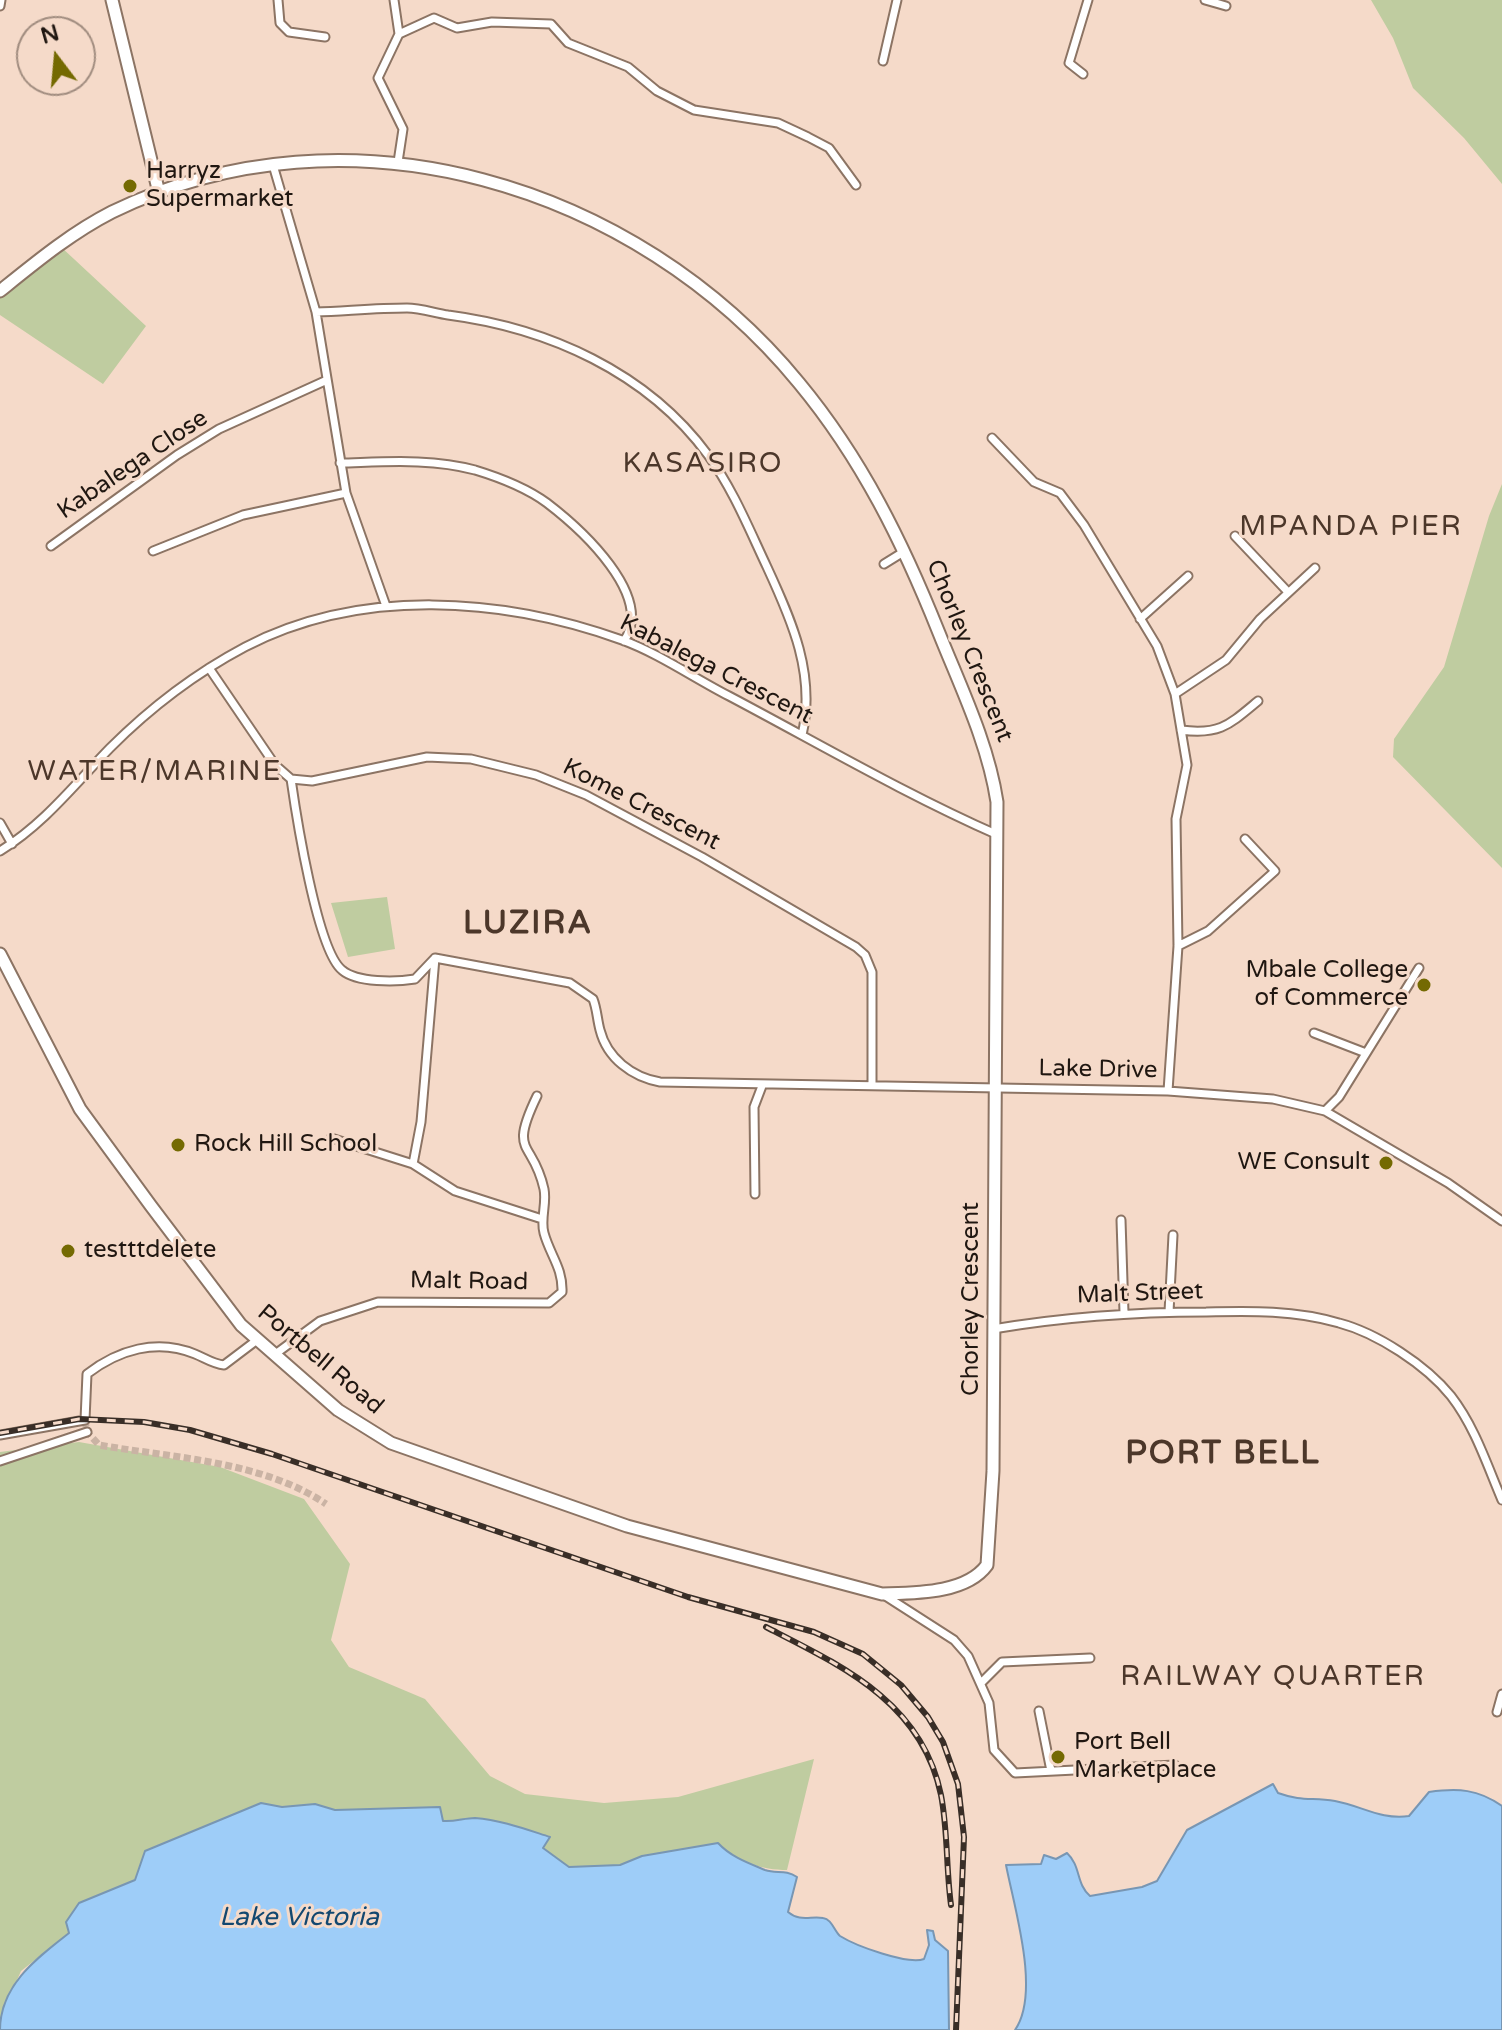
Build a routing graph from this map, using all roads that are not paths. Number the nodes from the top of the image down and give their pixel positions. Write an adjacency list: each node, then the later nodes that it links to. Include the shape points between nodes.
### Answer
1 (112, 0): 15 (main road)
2 (278, 0): 9 (street, via 280,23 289,32)
3 (394, 0): 8 (street)
4 (897, 0): 10 (street)
5 (1088, 0): 11 (street, via 1069,63)
6 (1205, 0): 7 (street)
7 (1226, 6)
8 (399, 34): 12 (street, via 378,78 403,129); 14 (street, via 434,18 457,28 492,22 551,24 568,43 628,67 657,91 694,110 778,123 829,148)
9 (325, 37)
10 (883, 61)
11 (1083, 74)
12 (398, 162): 13 (main road, Chorley Crescent); 25 (main road, Chorley Crescent, via 464,173 548,200 645,252 705,294 797,380 873,489)
13 (273, 163): 15 (main road, Chorley Crescent); 17 (street)
14 (856, 185)
15 (159, 193): 16 (main road, Chorley Crescent, via 58,244)
16 (0, 291)
17 (316, 312): 18 (street); 37 (street, via 410,308 514,325 568,346 659,401 709,457 774,582 805,672 808,702)
18 (327, 380): 20 (street); 23 (street, Kabalega Close, via 219,429)
19 (992, 438): 31 (street, via 1034,482 1062,494)
20 (340, 463): 21 (street); 32 (street, via 406,462 475,470 545,501 584,535 619,578 634,617)
21 (346, 493): 24 (street, via 243,515); 30 (street)
22 (1235, 536): 29 (street)
23 (51, 546)
24 (153, 551)
25 (905, 551): 26 (street); 40 (main road, Chorley Crescent, via 987,756)
26 (884, 564)
27 (1315, 568): 29 (street)
28 (1188, 576): 31 (street)
29 (1288, 592): 34 (street, via 1226,660)
30 (386, 606): 32 (street, Kabalega Crescent, via 485,607); 33 (street, Kabalega Crescent, via 282,631)
31 (1140, 619): 34 (street, via 1166,665)
32 (624, 641): 37 (street, Kabalega Crescent)
33 (209, 668): 38 (street, via 275,765); 42 (street, Kabalega Crescent, via 132,726 31,832)
34 (1175, 694): 36 (street)
35 (1258, 701): 36 (street, via 1222,729)
36 (1181, 730): 44 (street, via 1187,765 1176,819)
37 (802, 735): 40 (street, Kabalega Crescent)
38 (291, 779): 46 (street, via 313,896 337,965 358,978 412,980); 50 (street, Kome Crescent, via 312,781 427,757 471,759 586,795 865,955 872,972)
39 (0, 823): 42 (street)
40 (998, 835): 52 (main road, Chorley Crescent)
41 (1245, 839): 44 (street, via 1275,871 1208,931)
42 (12, 844): 43 (street, Kabalega Crescent)
43 (0, 851)
44 (1178, 946): 53 (street)
45 (0, 954): 66 (main road, Portbell Road, via 80,1109 208,1284)
46 (435, 958): 51 (street, Lake Drive, via 576,986 595,1003 612,1055 637,1075 660,1082); 57 (street)
47 (1419, 968): 49 (street)
48 (1314, 1033): 49 (street)
49 (1366, 1053): 55 (street)
50 (872, 1084): 51 (street, Lake Drive); 52 (street, Lake Drive)
51 (762, 1086): 58 (street, via 754,1107)
52 (996, 1089): 53 (street, Lake Drive); 65 (main road, Chorley Crescent)
53 (1168, 1091): 55 (street, Lake Drive, via 1273,1099)
54 (537, 1096): 59 (street, Malt Road, via 522,1131 525,1150 543,1185)
55 (1325, 1111): 61 (street, Lake Drive)
56 (331, 1138): 57 (street)
57 (413, 1164): 59 (street, via 455,1191)
58 (755, 1194)
59 (542, 1219): 67 (street, Malt Road, via 562,1277 562,1292 550,1303 378,1302 320,1321)
60 (1121, 1220): 64 (street)
61 (1502, 1221)
62 (1173, 1235): 63 (street)
63 (1169, 1312): 64 (street, Malt Street); 71 (street, Malt Street, via 1289,1313 1350,1326 1439,1383 1472,1430)
64 (1124, 1313): 65 (street, Malt Street)
65 (993, 1329): 72 (main road, Chorley Crescent, via 987,1565 964,1583)
66 (257, 1340): 67 (main road, Portbell Road); 69 (street, via 224,1365 157,1346 113,1357 87,1374 85,1420)
67 (274, 1355): 72 (main road, Portbell Road, via 338,1410 391,1443 664,1538)
68 (87, 1432): 70 (street)
69 (0, 1435)
70 (0, 1461)
71 (1502, 1500)
72 (882, 1594): 74 (street, via 954,1640)
73 (1090, 1658): 74 (street, via 1002,1662)
74 (982, 1682): 79 (street, via 994,1750 1015,1773)
75 (1502, 1694): 77 (street)
76 (1039, 1711): 79 (street)
77 (1497, 1712)
78 (1175, 1765): 79 (street)
79 (1051, 1771)

